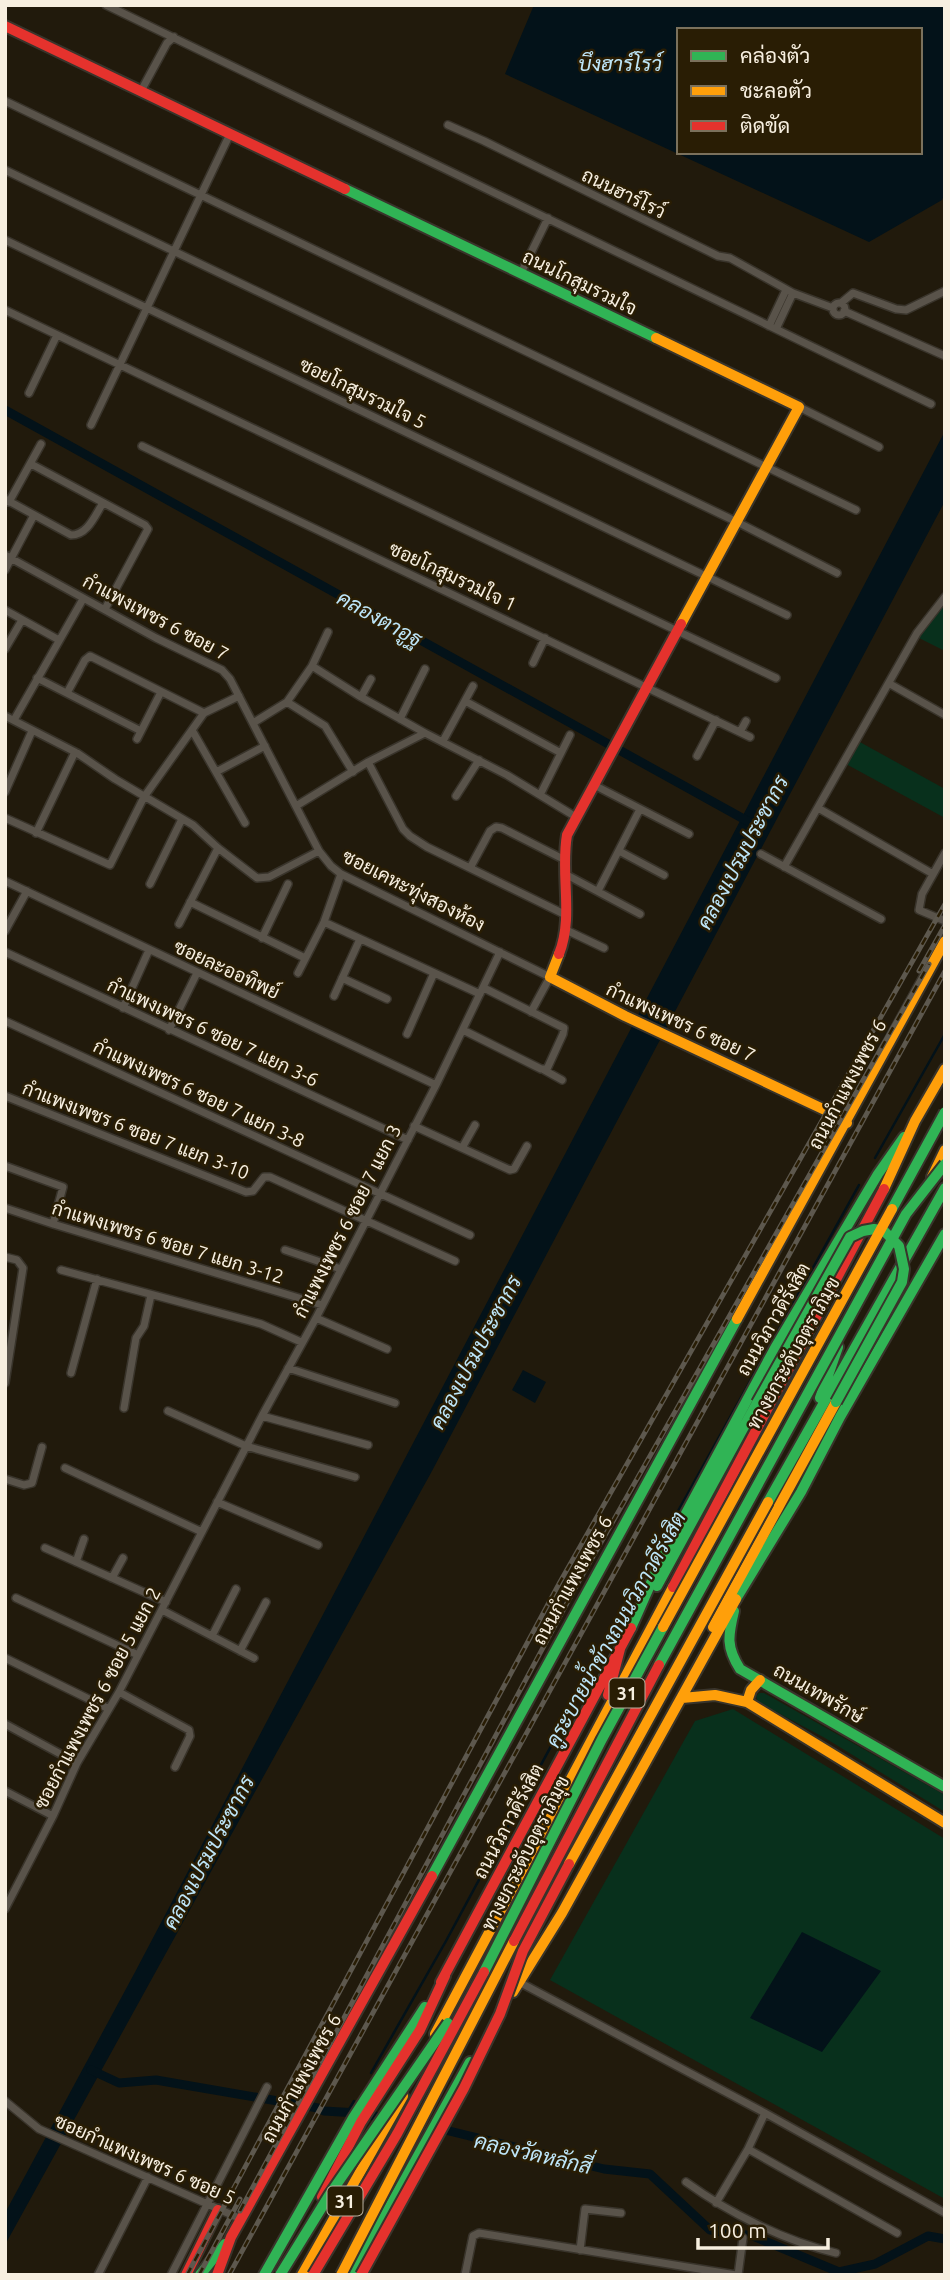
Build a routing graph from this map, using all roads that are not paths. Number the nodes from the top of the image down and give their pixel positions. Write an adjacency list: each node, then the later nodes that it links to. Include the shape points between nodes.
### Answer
1 (106, 5): 3 (street)
2 (5, 26): 4 (main road, ถนนโกสุมรวมใจ)
3 (174, 37): 4 (street); 10 (street)
4 (141, 91): 7 (main road, ถนนโกสุมรวมใจ)
5 (5, 101): 9 (street)
6 (448, 125): 15 (street, ถนนฮาร์โรว์, via 730,258)
7 (230, 134): 9 (street); 13 (main road, ถนนโกสุมรวมใจ)
8 (5, 170): 12 (street)
9 (201, 195): 12 (street); 33 (street)
10 (548, 218): 13 (street); 21 (street)
11 (5, 240): 17 (street, ซอยโกสุมรวมใจ 5)
12 (174, 251): 17 (street); 38 (street)
13 (521, 273): 27 (main road, ถนนโกสุมรวมใจ)
14 (945, 291): 16 (street, via 906,310 853,293)
15 (789, 292): 18 (street, ถนนฮาร์โรว์); 21 (street)
16 (841, 303): 18 (street); 20 (street)
17 (148, 307): 24 (street); 42 (street, ซอยโกสุมรวมใจ 5)
18 (833, 308): 20 (street, ถนนฮาร์โรว์, via 838,314)
19 (5, 310): 22 (street)
20 (844, 312): 23 (street, ถนนฮาร์โรว์)
21 (773, 327): 26 (street)
22 (57, 335): 24 (street); 25 (street)
23 (945, 356)
24 (120, 364): 28 (street); 49 (street)
25 (29, 393)
26 (931, 404)
27 (799, 407): 31 (street); 33 (main road)
28 (91, 425)
29 (41, 444): 32 (street)
30 (142, 446): 51 (street, ซอยโกสุมรวมใจ 1)
31 (879, 447)
32 (31, 464): 34 (street); 35 (street)
33 (766, 467): 36 (street); 38 (main road)
34 (7, 501): 37 (street)
35 (103, 503): 37 (street, via 78,535); 46 (street, via 148,529)
36 (856, 510)
37 (34, 515): 39 (street)
38 (737, 522): 41 (street); 42 (main road)
39 (8, 557): 40 (street); 44 (street, กำแพงเพชร 6 ซอย 7)
40 (5, 570)
41 (836, 573)
42 (707, 576): 47 (street, ซอยโกสุมรวมใจ 5); 49 (main road)
43 (945, 597): 60 (street, via 917,633)
44 (83, 598): 46 (street, กำแพงเพชร 6 ซอย 7); 52 (street)
45 (5, 610): 48 (street)
46 (104, 610): 65 (street, กำแพงเพชร 6 ซอย 7, via 222,670)
47 (787, 615)
48 (22, 620): 52 (street); 53 (street)
49 (678, 630): 58 (street); 62 (main road)
50 (327, 632): 55 (street)
51 (545, 638): 54 (street); 62 (street, ซอยโกสุมรวมใจ 1)
52 (59, 640): 57 (street)
53 (5, 649)
54 (533, 663)
55 (312, 666): 66 (street); 68 (street)
56 (425, 669): 72 (street)
57 (37, 678): 64 (street); 73 (street)
58 (776, 678)
59 (371, 679): 66 (street)
60 (890, 684): 70 (street); 99 (street)
61 (473, 686): 67 (street)
62 (647, 686): 74 (street, ซอยโกสุมรวมใจ 1); 93 (main road)
63 (161, 692): 64 (street, via 90,656); 64 (street, via 139,735); 69 (street)
64 (67, 693)
65 (239, 696): 69 (street); 76 (street, กำแพงเพชร 6 ซอย 7)
66 (361, 697): 72 (street)
67 (465, 701): 83 (street); 86 (street)
68 (287, 702): 76 (street); 91 (street, via 325,726)
69 (204, 713): 77 (street)
70 (945, 715)
71 (5, 716): 73 (street)
72 (400, 719): 80 (street)
73 (14, 720): 78 (street)
74 (716, 720): 79 (street, ซอยโกสุมรวมใจ 1); 87 (street)
75 (746, 721): 79 (street)
76 (253, 723): 84 (street, กำแพงเพชร 6 ซอย 7)
77 (192, 730): 90 (street); 97 (street)
78 (32, 731): 85 (street); 92 (street)
79 (740, 732): 82 (street, ซอยโกสุมรวมใจ 1)
80 (425, 733): 83 (street); 89 (street)
81 (570, 735): 86 (street)
82 (750, 737)
83 (443, 741): 88 (street)
84 (265, 746): 90 (street); 98 (street, กำแพงเพชร 6 ซอย 7)
85 (75, 752): 97 (street); 105 (street)
86 (561, 753): 95 (street)
87 (697, 756)
88 (478, 760): 95 (street); 96 (street)
89 (368, 762): 91 (street); 114 (street, via 410,836)
90 (216, 772): 104 (street)
91 (353, 772): 98 (street)
92 (9, 774): 94 (street)
93 (594, 785): 100 (street); 101 (main road)
94 (5, 792)
95 (540, 795): 101 (street)
96 (456, 796)
97 (144, 797): 103 (street); 105 (street, via 110,864)
98 (296, 806): 108 (street, กำแพงเพชร 6 ซอย 7)
99 (818, 808): 113 (street); 117 (street)
100 (640, 809): 106 (street); 109 (street)
101 (576, 817): 112 (main road, via 567,835)
102 (5, 818): 105 (street)
103 (182, 819): 107 (street); 120 (street)
104 (245, 823)
105 (36, 833)
106 (689, 834)
107 (218, 848): 108 (street, via 262,878); 124 (street)
108 (319, 850): 115 (street, ซอยเคหะทุ่งสองห้อง)
109 (618, 851): 118 (street); 123 (street)
110 (945, 853): 117 (street)
111 (761, 855): 113 (street)
112 (565, 860): 114 (street, via 496,827); 116 (main road)
113 (785, 867): 127 (street)
114 (470, 868): 126 (street)
115 (341, 874): 129 (street); 139 (street, ซอยเคหะทุ่งสองห้อง)
116 (565, 874): 123 (street); 126 (main road)
117 (933, 874): 128 (street, via 919,910)
118 (664, 875)
119 (5, 881): 122 (street, ซอยละออทิพย์)
120 (150, 884)
121 (289, 884): 133 (street)
122 (27, 891): 132 (street); 137 (street, ซอยละออทิพย์)
123 (598, 891): 125 (street)
124 (190, 902): 130 (street); 133 (street)
125 (639, 914)
126 (566, 915): 131 (main road)
127 (881, 919)
128 (945, 921)
129 (324, 922): 134 (street); 140 (street)
130 (179, 923)
131 (566, 930): 136 (street); 144 (main road)
132 (5, 931)
133 (262, 938): 140 (street)
134 (360, 939): 143 (street); 145 (street)
135 (945, 941): 162 (main road, ถนนกำแพงเพชร 6)
136 (604, 948)
137 (149, 950): 141 (street, ซอยละออทิพย์); 149 (street)
138 (5, 952): 149 (street, กำแพงเพชร 6 ซอย 7 แยก 3-6)
139 (500, 952): 144 (street, กำแพงเพชร 6 ซอย 7); 146 (street, กำแพงเพชร 6 ซอย 7 แยก 3)
140 (305, 958): 142 (street)
141 (197, 973): 152 (street); 158 (street, ซอยละออทิพย์)
142 (298, 973)
143 (434, 973): 146 (street); 154 (street)
144 (550, 977): 150 (street); 162 (main road, กำแพงเพชร 6 ซอย 7)
145 (342, 978): 147 (street); 148 (street)
146 (482, 991): 150 (street); 153 (street, กำแพงเพชร 6 ซอย 7 แยก 3)
147 (334, 996)
148 (387, 999)
149 (122, 1008): 152 (street, กำแพงเพชร 6 ซอย 7 แยก 3-6)
150 (531, 1012): 156 (street, via 564,1028)
151 (5, 1021): 173 (street, กำแพงเพชร 6 ซอย 7 แยก 3-8)
152 (169, 1030): 165 (street, กำแพงเพชร 6 ซอย 7 แยก 3-6)
153 (463, 1030): 156 (street); 158 (street, กำแพงเพชร 6 ซอย 7 แยก 3)
154 (407, 1034)
155 (945, 1069): 161 (main road, ถนนวิภาวดีรังสิต / 31)
156 (544, 1070): 157 (street)
157 (562, 1080)
158 (436, 1085): 164 (street, กำแพงเพชร 6 ซอย 7 แยก 3)
159 (5, 1096): 176 (street, กำแพงเพชร 6 ซอย 7 แยก 3-10, via 246,1192 266,1177)
160 (945, 1112): 241 (main road, ทางยกระดับอุตราภิมุข / 31, bridge, via 602,1739)
161 (915, 1121): 219 (main road, ถนนวิภาวดีรังสิต / 31, via 878,1174 775,1348 663,1556); 231 (main road, ถนนวิภาวดีรังสิต / 31, via 895,1169)
162 (847, 1123): 256 (main road, ถนนกำแพงเพชร 6, via 578,1606 316,2091)
163 (475, 1125): 168 (street)
164 (414, 1126): 165 (street, กำแพงเพชร 6 ซอย 7 แยก 3); 168 (street)
165 (408, 1140): 173 (street, กำแพงเพชร 6 ซอย 7 แยก 3)
166 (945, 1141): 175 (main road, ทางยกระดับอุตราภิมุข / 31, bridge)
167 (527, 1146): 168 (street, via 510,1170)
168 (462, 1149)
169 (945, 1150): 190 (main road, 31)
170 (945, 1164): 175 (main road, ทางยกระดับอุตราภิมุข, bridge)
171 (5, 1166): 177 (street, via 63,1187)
172 (945, 1188): 199 (main road)
173 (381, 1193): 176 (street, กำแพงเพชร 6 ซอย 7 แยก 3); 179 (street, กำแพงเพชร 6 ซอย 7 แยก 3-8)
174 (5, 1208): 177 (street, กำแพงเพชร 6 ซอย 7 แยก 3-12)
175 (906, 1214): 273 (main road, ทางยกระดับอุตราภิมุข / 31, bridge, via 617,1741)
176 (366, 1221): 182 (street); 183 (street, กำแพงเพชร 6 ซอย 7 แยก 3)
177 (53, 1224): 187 (street, กำแพงเพชร 6 ซอย 7 แยก 3-12)
178 (945, 1234): 216 (main road, 31, via 846,1405 802,1492)
179 (470, 1235)
180 (285, 1250): 183 (street)
181 (5, 1257): 194 (street, via 17,1260 23,1268)
182 (455, 1261)
183 (341, 1269): 187 (street, กำแพงเพชร 6 ซอย 7 แยก 3)
184 (61, 1270): 185 (street)
185 (97, 1279): 186 (street); 193 (street)
186 (151, 1295): 189 (street, via 261,1324); 196 (street, via 144,1326 136,1338)
187 (322, 1305): 188 (street, กำแพงเพชร 6 ซอย 7 แยก 3)
188 (316, 1318): 189 (street, กำแพงเพชร 6 ซอย 7 แยก 3); 191 (street)
189 (301, 1342): 192 (street, กำแพงเพชร 6 ซอย 7 แยก 3)
190 (838, 1347): 199 (main road); 272 (main road, 31)
191 (387, 1349)
192 (288, 1368): 195 (street); 198 (street, กำแพงเพชร 6 ซอย 7 แยก 3)
193 (71, 1373)
194 (5, 1383)
195 (395, 1403)
196 (124, 1408)
197 (168, 1411): 201 (street)
198 (262, 1416): 200 (street); 201 (street, กำแพงเพชร 6 ซอย 7 แยก 3)
199 (806, 1435): 275 (main road, bridge, via 580,1842 523,1951 500,2014 464,2088)
200 (368, 1445)
201 (246, 1446): 204 (street); 206 (street, กำแพงเพชร 6 ซอย 7 แยก 3)
202 (42, 1447): 205 (street, via 32,1483)
203 (65, 1468): 207 (street)
204 (355, 1477)
205 (5, 1479)
206 (217, 1502): 207 (street, ซอยกำแพงเพชร 6 ซอย 5 แยก 2); 209 (street)
207 (202, 1532): 218 (street, ซอยกำแพงเพชร 6 ซอย 5 แยก 2)
208 (84, 1539): 212 (street)
209 (318, 1545)
210 (45, 1548): 212 (street)
211 (123, 1558): 213 (street)
212 (76, 1562): 213 (street)
213 (112, 1578): 218 (street)
214 (236, 1589): 220 (street)
215 (16, 1598): 223 (street)
216 (737, 1598): 226 (main road, ถนนเทพรักษ์, via 730,1653 740,1669); 228 (main road, 31)
217 (266, 1602): 222 (street)
218 (164, 1606): 220 (street); 223 (street, ซอยกำแพงเพชร 6 ซอย 5 แยก 2)
219 (635, 1621): 221 (main road, ถนนวิภาวดีรังสิต / 31); 232 (main road, bridge, via 850,1237 871,1229 885,1232 903,1253 902,1282 690,1668)
220 (212, 1636): 222 (street)
221 (620, 1649): 231 (main road); 242 (main road, ถนนวิภาวดีรังสิต / 31)
222 (240, 1651): 225 (street)
223 (138, 1656): 227 (street, ซอยกำแพงเพชร 6 ซอย 5 แยก 2)
224 (5, 1658): 230 (street)
225 (254, 1658)
226 (760, 1679): 229 (main road); 236 (main road, ถนนเทพรักษ์)
227 (120, 1692): 230 (street, ซอยกำแพงเพชร 6 ซอย 5 แยก 2); 235 (street, via 189,1730)
228 (682, 1698): 229 (main road, via 700,1693); 232 (main road, 31)
229 (747, 1702): 239 (main road)
230 (109, 1709): 234 (street, ซอยกำแพงเพชร 6 ซอย 5 แยก 2)
231 (601, 1720): 270 (main road, ถนนวิภาวดีรังสิต / 31, via 393,2116)
232 (669, 1721): 243 (main road, 31)
233 (5, 1724): 234 (street)
234 (77, 1763): 238 (street, ซอยกำแพงเพชร 6 ซอย 5 แยก 2)
235 (175, 1767)
236 (945, 1787)
237 (5, 1791): 238 (street)
238 (53, 1816): 240 (street, ซอยกำแพงเพชร 6 ซอย 5 แยก 2)
239 (945, 1823)
240 (5, 1909)
241 (487, 1967): 268 (main road, bridge, via 374,2127); 271 (main road, ทางยกระดับอุตราภิมุข / 31, bridge, via 397,2134)
242 (445, 1976): 247 (main road, ถนนวิภาวดีรังสิต / 31); 247 (main road, via 420,2030 372,2105)
243 (519, 1982): 246 (street); 274 (main road, 31)
244 (267, 2087): 252 (street)
245 (5, 2101): 249 (street, ซอยกำแพงเพชร 6 ซอย 5, via 39,2129)
246 (765, 2113): 248 (street); 255 (street)
247 (357, 2117): 267 (main road, ถนนวิภาวดีรังสิต / 31); 269 (main road, bridge)
248 (748, 2149): 251 (street); 257 (street)
249 (148, 2177): 252 (street, ซอยกำแพงเพชร 6 ซอย 5); 262 (street)
250 (686, 2182): 251 (street)
251 (716, 2203): 261 (street, via 800,2243)
252 (207, 2205): 253 (street, ซอยกำแพงเพชร 6 ซอย 5); 263 (street)
253 (218, 2210): 256 (street, ซอยกำแพงเพชร 6 ซอย 5); 264 (main road)
254 (621, 2213): 260 (street, via 585,2209)
255 (945, 2213)
256 (241, 2219): 258 (main road, ถนนกำแพงเพชร 6)
257 (897, 2233)
258 (231, 2237): 265 (main road, ถนนกำแพงเพชร 6); 266 (main road, ถนนกำแพงเพชร 6)
259 (743, 2238): 277 (street)
260 (580, 2250): 276 (street, via 479,2233 473,2236); 277 (street)
261 (836, 2253)
262 (99, 2275)
263 (170, 2275)
264 (186, 2275)
265 (200, 2275)
266 (217, 2275)
267 (264, 2275)
268 (280, 2275)
269 (286, 2275)
270 (302, 2275)
271 (313, 2275)
272 (334, 2275)
273 (341, 2275)
274 (352, 2275)
275 (361, 2275)
276 (465, 2275)
277 (737, 2275)

